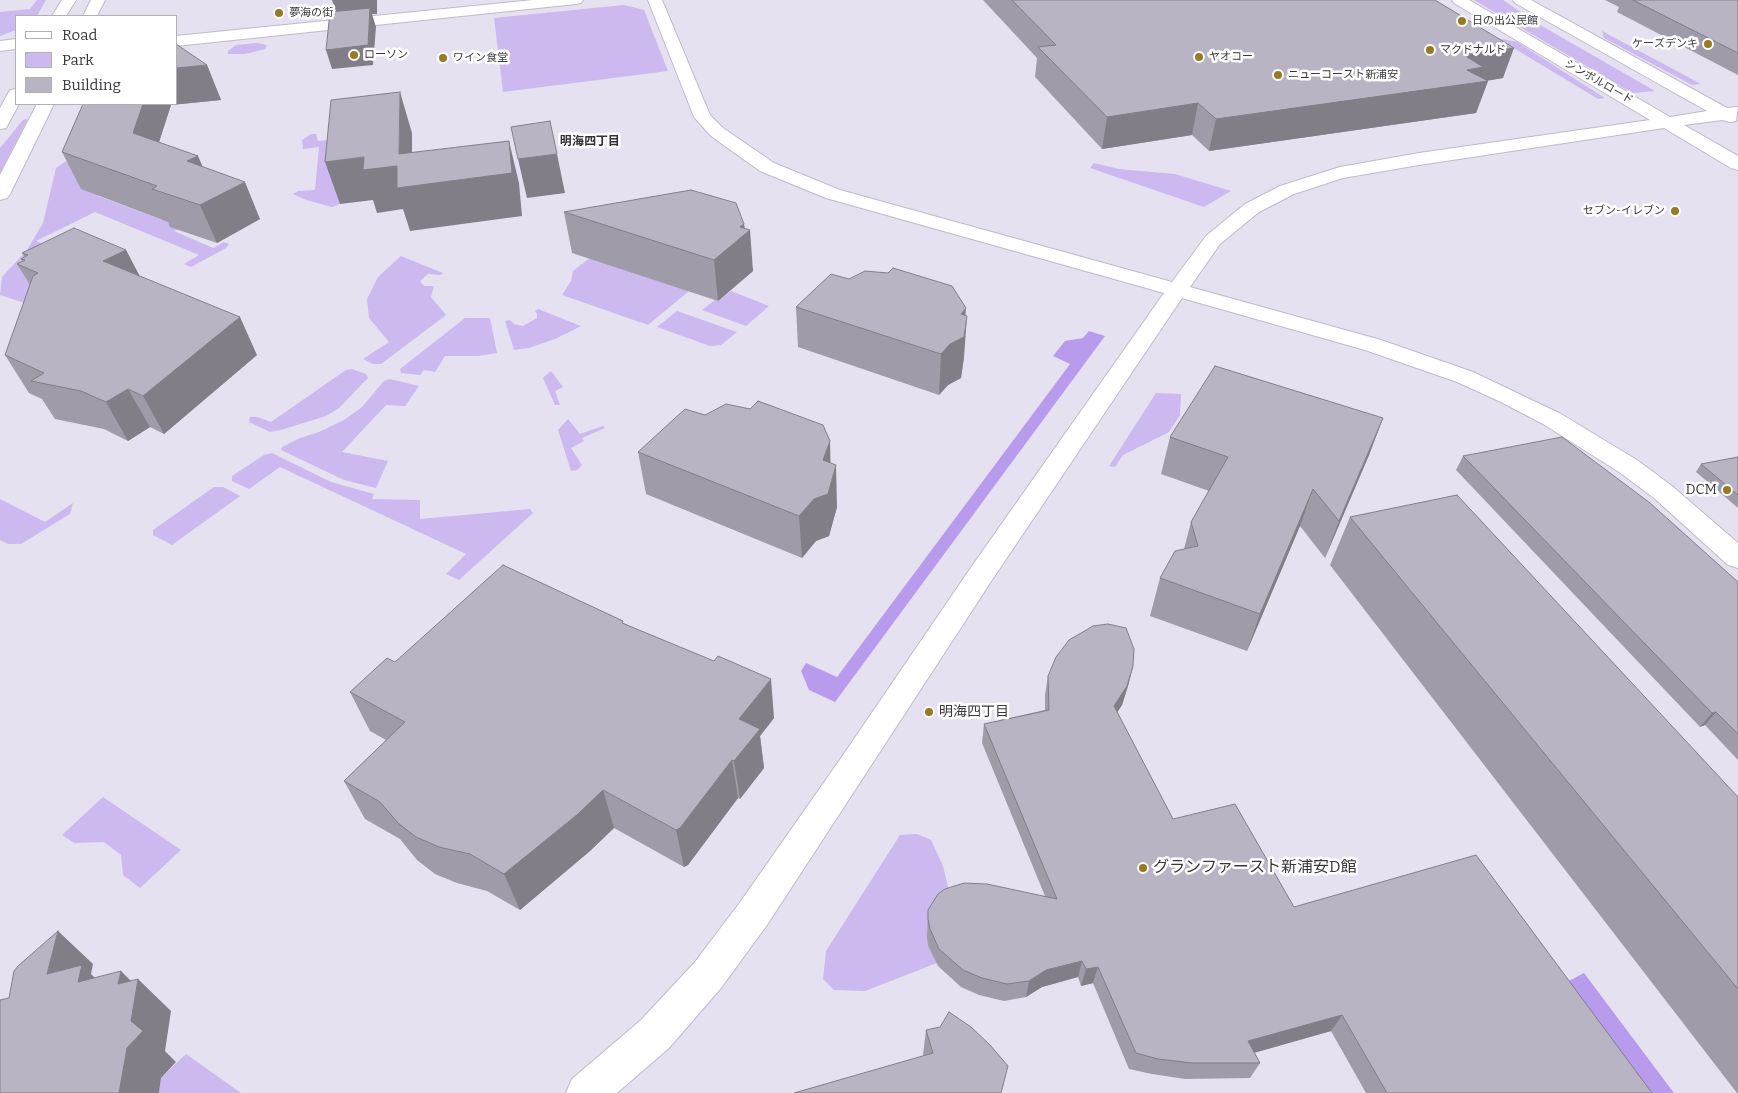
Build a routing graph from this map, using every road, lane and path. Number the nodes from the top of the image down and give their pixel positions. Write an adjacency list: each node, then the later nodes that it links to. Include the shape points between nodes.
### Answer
1 (69, 0): 8 (street)
2 (98, 0): 9 (street)
3 (457, 0): 10 (street)
4 (576, 0): 11 (street)
5 (655, 0): 23 (street, via 703,117 742,152 767,167 833,194)
6 (1459, 0): 19 (street, シンボルロード)
7 (1520, 0): 18 (street)
8 (60, 15)
9 (90, 15)
10 (178, 27)
11 (178, 41)
12 (15, 44): 13 (street)
13 (0, 46)
14 (15, 57): 15 (street)
15 (0, 58)
16 (15, 96): 20 (street)
17 (45, 105): 22 (street)
18 (1734, 116): 19 (street)
19 (1668, 123): 21 (street, シンボルロード); 23 (street, via 1372,167 1340,173 1287,190 1252,208 1213,240)
20 (0, 124)
21 (1738, 164)
22 (0, 194)
23 (1177, 291): 24 (street, via 1373,345 1465,377 1509,397 1552,419 1628,466 1663,492); 25 (street, via 725,952 655,1034)
24 (1738, 558)
25 (586, 1093)

